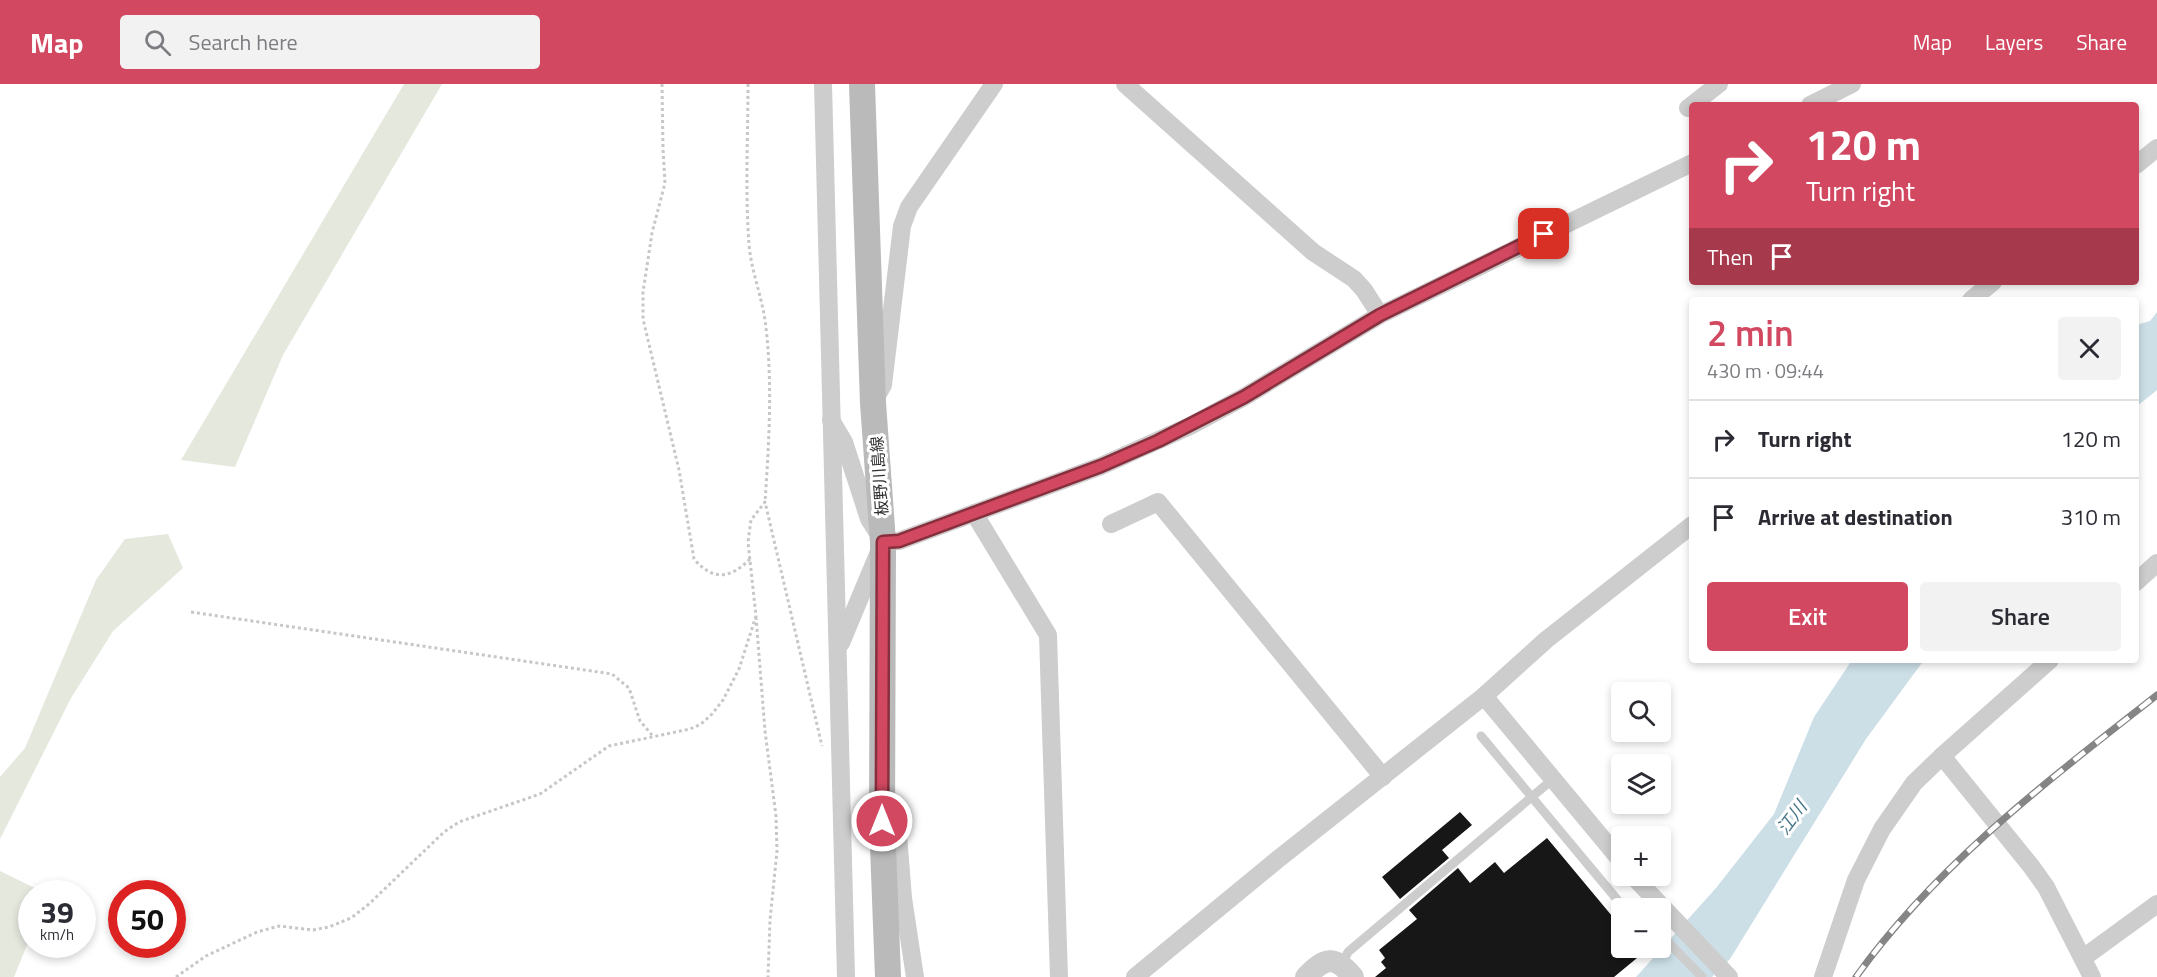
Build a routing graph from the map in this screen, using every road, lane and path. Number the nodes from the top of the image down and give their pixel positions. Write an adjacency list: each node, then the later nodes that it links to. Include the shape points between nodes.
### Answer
1 (662, 84): 24 (path, via 665,183 652,233 643,319 694,559 702,568 722,575 740,569)
2 (748, 84): 19 (path, via 749,244 767,347 769,438)
3 (823, 84): 18 (street)
4 (862, 84): 17 (main road, 板野川島線)
5 (994, 84): 17 (street, via 909,207 902,226 883,386)
6 (1125, 84): 16 (street, via 1313,252 1354,279)
7 (1719, 84): 9 (street)
8 (1852, 84): 10 (street)
9 (1700, 102)
10 (1816, 102)
11 (2157, 148): 12 (street)
12 (2139, 163)
13 (1689, 164): 16 (street)
14 (1989, 285): 15 (street)
15 (1975, 297)
16 (1380, 315): 20 (street, via 1190,426 1101,466)
17 (873, 403): 23 (main road, 板野川島線)
18 (830, 419): 23 (street, via 844,442 869,519); 29 (street)
19 (765, 502): 24 (path, via 752,520); 34 (path)
20 (974, 513): 23 (street, via 899,541); 52 (street, via 1048,635)
21 (1111, 524): 36 (street, via 1158,502)
22 (1689, 527): 31 (street, via 1546,640)
23 (883, 542): 29 (street); 39 (main road, 板野川島線)
24 (750, 559): 28 (path)
25 (2157, 563): 26 (street)
26 (2139, 579)
27 (191, 612): 32 (path, via 612,674 629,688 640,721)
28 (756, 616): 32 (path, via 739,669 712,714 690,729); 48 (path, via 776,816)
29 (838, 649): 49 (street)
30 (2047, 663): 35 (street)
31 (1484, 696): 36 (street); 37 (street)
32 (652, 735): 47 (path, via 609,746 540,794 459,822 351,918 313,930 279,926 257,932 206,956)
33 (1481, 736): 38 (lane)
34 (823, 751)
35 (1942, 756): 45 (street, via 2046,887); 57 (street, via 1914,783 1882,829 1856,880)
36 (1383, 777): 53 (street)
37 (1553, 779): 38 (lane); 40 (street)
38 (1531, 797): 42 (lane); 46 (lane, via 1348,952)
39 (882, 821): 50 (main road, 板野川島線); 51 (street, via 898,836)
40 (1611, 849)
41 (1642, 886): 56 (street)
42 (1616, 898)
43 (2157, 904): 45 (street)
44 (1671, 945): 55 (lane)
45 (2083, 958): 58 (street)
46 (1348, 970): 54 (street, via 1333,961 1323,962)
47 (176, 977)
48 (768, 977)
49 (846, 977)
50 (888, 977)
51 (915, 977)
52 (1059, 977)
53 (1136, 977)
54 (1306, 977)
55 (1702, 977)
56 (1729, 977)
57 (1823, 977)
58 (2092, 977)

